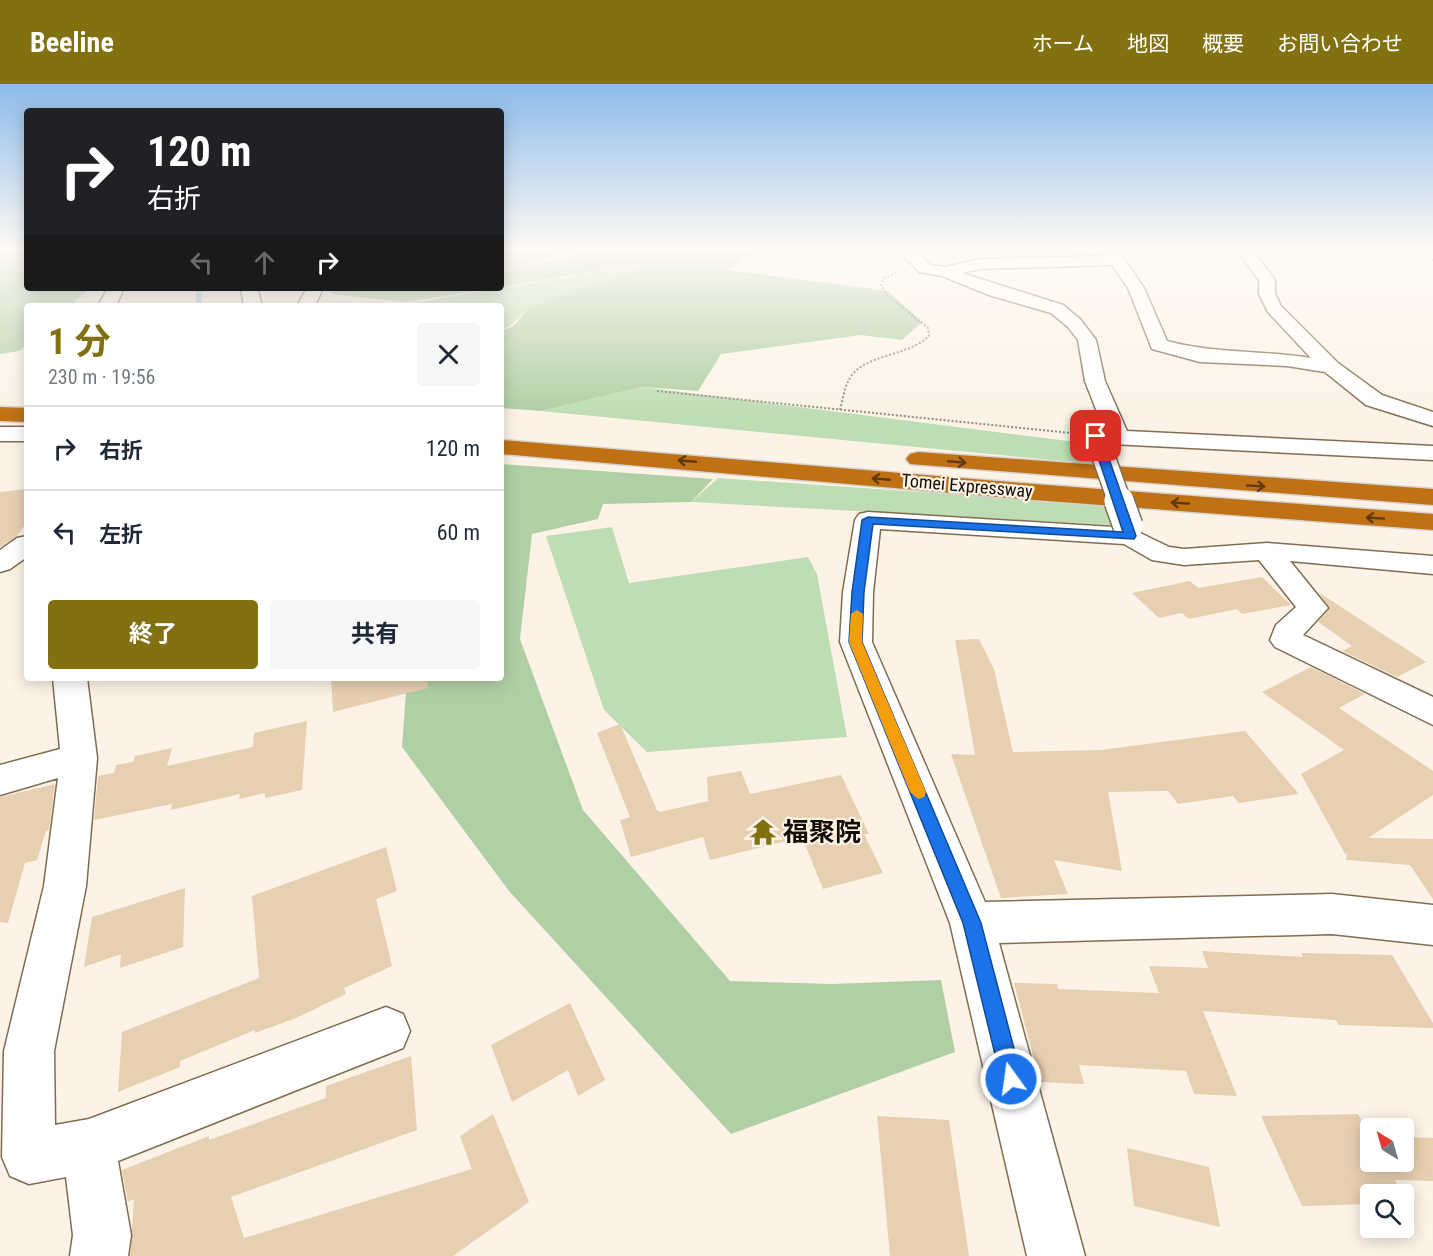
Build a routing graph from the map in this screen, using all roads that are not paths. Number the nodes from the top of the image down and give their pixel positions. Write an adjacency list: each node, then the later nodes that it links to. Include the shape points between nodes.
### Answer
1 (1043, 305): 11 (street, via 1058,309 1087,340)
2 (1143, 305): 4 (street, via 1159,345 1200,356 1287,360)
3 (1272, 305): 4 (street)
4 (1330, 367): 7 (street, via 1374,400)
5 (0, 414): 6 (highway)
6 (24, 415)
7 (1433, 419)
8 (504, 424): 12 (highway)
9 (0, 434): 10 (street)
10 (24, 434)
11 (1105, 439): 14 (street); 18 (street, bridge)
12 (728, 443)
13 (504, 447): 17 (highway, Tomei Expressway, one-way to 13)
14 (1433, 453)
15 (895, 457): 16 (highway, Tomei Expressway, one-way to 16)
16 (1433, 497)
17 (1433, 522)
18 (1129, 531): 20 (street, via 1162,554 1184,557); 28 (street, via 868,520 856,642)
19 (24, 546): 21 (street)
20 (1267, 551): 23 (street); 25 (street, via 1313,608 1287,633 1286,640)
21 (0, 563): 22 (street)
22 (24, 564)
23 (1433, 565)
24 (70, 681): 26 (street)
25 (1433, 712)
26 (79, 758): 27 (street); 31 (street, via 65,886 29,1051 29,1157)
27 (0, 780)
28 (972, 923): 29 (street, via 1332,914); 33 (street)
29 (1433, 925)
30 (386, 1031): 31 (street)
31 (89, 1146): 32 (street, via 102,1235)
32 (99, 1256)
33 (1056, 1256)

